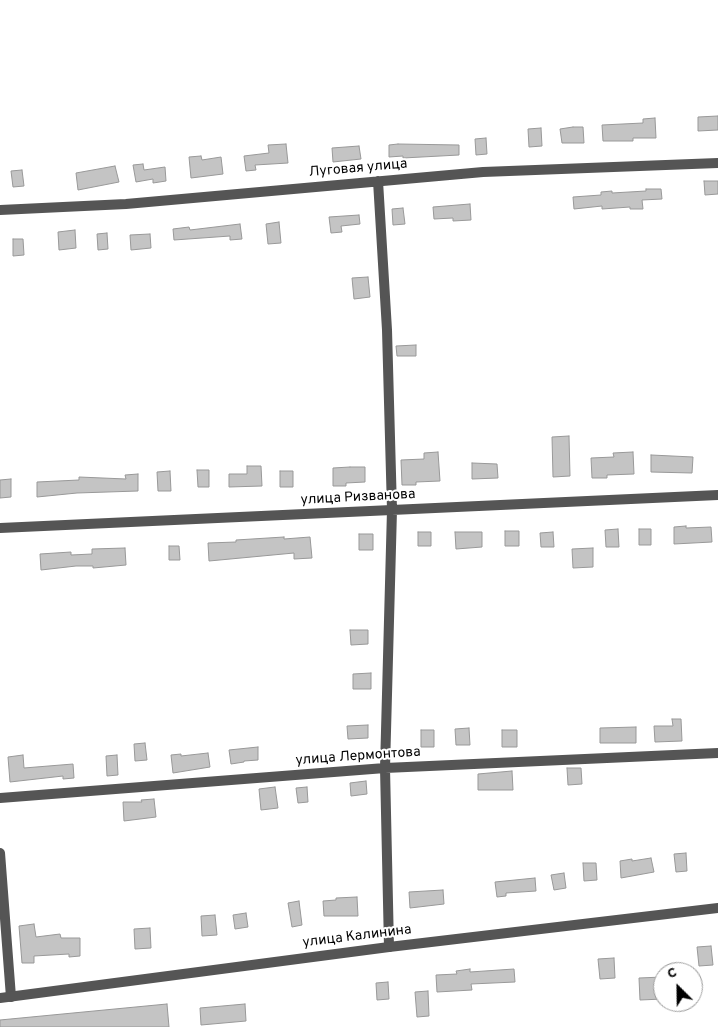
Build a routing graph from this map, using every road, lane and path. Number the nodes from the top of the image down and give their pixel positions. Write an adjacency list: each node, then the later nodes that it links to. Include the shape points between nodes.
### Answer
1 (718, 163): 2 (street, Луговая улица, via 482,172)
2 (378, 182): 3 (street, Луговая улица, via 126,204); 5 (street, via 387,330)
3 (0, 210)
4 (718, 495): 5 (street, улица Ризванова)
5 (392, 510): 6 (street, улица Ризванова); 8 (street)
6 (0, 528)
7 (718, 753): 8 (street, улица Лермонтова)
8 (385, 768): 9 (street, улица Лермонтова); 12 (street)
9 (0, 798)
10 (0, 853): 13 (street)
11 (718, 908): 12 (street, улица Калинина)
12 (388, 947): 13 (street, улица Калинина)
13 (5, 997)

